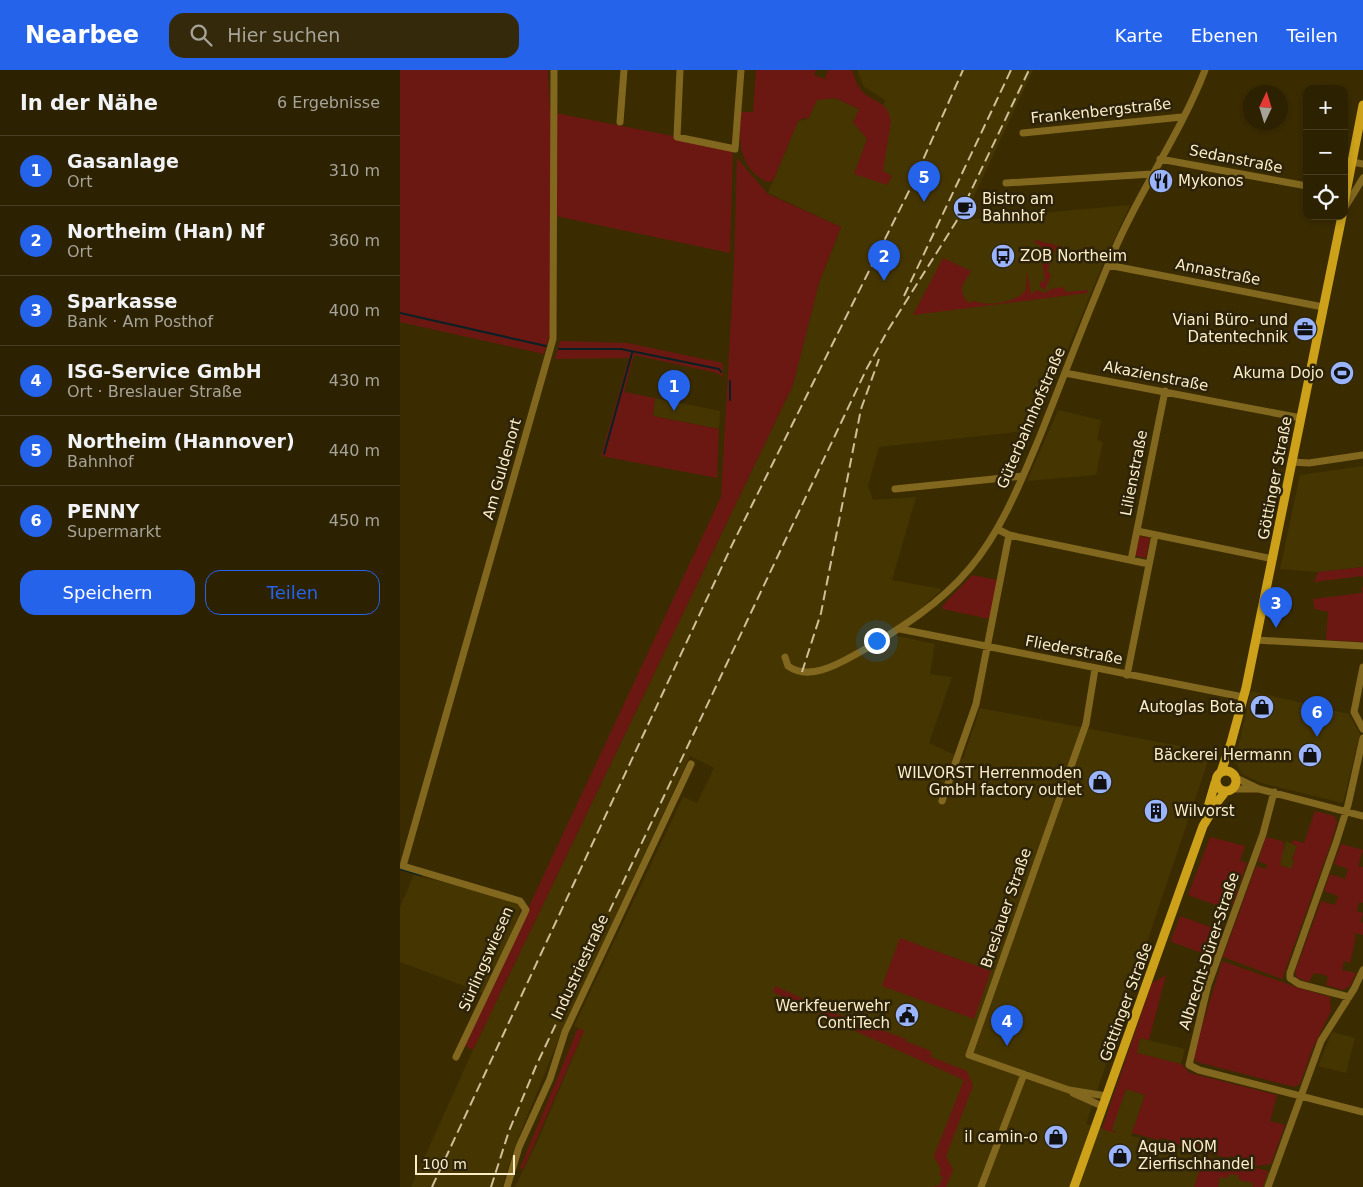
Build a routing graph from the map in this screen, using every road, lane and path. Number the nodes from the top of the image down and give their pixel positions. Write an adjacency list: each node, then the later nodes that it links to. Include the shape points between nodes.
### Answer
1 (554, 70): 59 (street, Am Guldenort, via 553,340)
2 (624, 70): 8 (street)
3 (680, 70): 4 (street, via 676,137 735,149)
4 (741, 70)
5 (1204, 70): 7 (street, Güterbahnhofstraße)
6 (1363, 105): 11 (main road)
7 (1182, 117): 9 (street, Frankenbergstraße); 10 (street, Güterbahnhofstraße)
8 (620, 122)
9 (1023, 133)
10 (1160, 159): 13 (street, Güterbahnhofstraße); 17 (street, Sedanstraße)
11 (1353, 162): 12 (street); 16 (main road)
12 (1363, 164)
13 (1152, 174): 15 (street); 20 (street, Güterbahnhofstraße)
14 (1363, 178): 18 (street)
15 (1006, 183)
16 (1348, 184)
17 (1303, 185)
18 (1348, 202)
19 (1341, 220): 21 (main road, Göttinger Straße)
20 (1108, 264): 21 (street, Annastraße); 22 (street, Güterbahnhofstraße)
21 (1323, 307): 24 (main road, Göttinger Straße)
22 (1065, 373): 23 (street, Akazienstraße); 27 (street, Güterbahnhofstraße)
23 (1165, 391): 24 (street, Akazienstraße); 30 (street, Lilienstraße)
24 (1301, 418): 26 (main road, Göttinger Straße)
25 (1363, 455): 26 (street)
26 (1292, 462): 33 (main road, Göttinger Straße)
27 (1023, 476): 28 (street); 29 (street, Güterbahnhofstraße)
28 (895, 489)
29 (997, 529): 31 (street); 36 (street, Güterbahnhofstraße, via 969,570)
30 (1137, 531): 32 (street); 34 (street, Lilienstraße)
31 (1010, 535): 34 (street); 39 (street)
32 (1155, 536): 33 (street); 35 (street)
33 (1273, 559): 37 (main road, Göttinger Straße)
34 (1131, 560): 35 (street)
35 (1149, 564): 43 (street)
36 (900, 629): 39 (street, Fliederstraße); 40 (street, Güterbahnhofstraße, via 826,670 795,669 788,666)
37 (1256, 640): 38 (street); 44 (main road, Göttinger Straße)
38 (1363, 646)
39 (988, 647): 42 (street, Fliederstraße); 55 (street, via 976,704)
40 (785, 657)
41 (1363, 667): 45 (street, via 1354,712)
42 (1095, 669): 43 (street, Fliederstraße); 63 (street, Breslauer Straße, via 1086,724 969,1055)
43 (1127, 675): 44 (street, Fliederstraße)
44 (1244, 697): 47 (main road, Göttinger Straße)
45 (1363, 729)
46 (1363, 738): 56 (street)
47 (1232, 743): 49 (main road, Göttinger Straße); 50 (main road, Göttinger Straße)
48 (691, 764): 69 (street, Industriestraße, via 565,1032 550,1079 519,1147)
49 (1221, 772): 50 (main road); 51 (main road, Göttinger Straße)
50 (1233, 775): 52 (street); 53 (main road, Göttinger Straße, via 1236,783)
51 (1215, 783): 53 (main road, via 1219,789); 58 (main road, Göttinger Straße)
52 (1260, 789): 53 (street); 54 (street)
53 (1229, 790): 58 (main road, Göttinger Straße)
54 (1274, 792): 56 (street); 66 (street, Albrecht-Dürer-Straße, via 1263,834 1208,984 1188,1062 1196,1069)
55 (942, 801)
56 (1346, 811): 57 (street); 61 (street, via 1290,978 1298,984)
57 (1363, 816)
58 (1203, 826): 65 (main road, Göttinger Straße)
59 (403, 866): 62 (street, Sürlingswiesen, via 520,900 526,910)
60 (1363, 970): 61 (street)
61 (1349, 997): 66 (street, via 1322,1038)
62 (456, 1057)
63 (1024, 1074): 64 (street, Breslauer Straße); 70 (street)
64 (1069, 1090): 65 (street, Breslauer Straße); 67 (street, Breslauer Straße)
65 (1106, 1096): 67 (main road, Göttinger Straße)
66 (1300, 1096): 68 (street); 72 (street)
67 (1102, 1106): 71 (main road, Göttinger Straße)
68 (1363, 1112)
69 (507, 1187)
70 (981, 1187)
71 (1074, 1187)
72 (1268, 1187)

